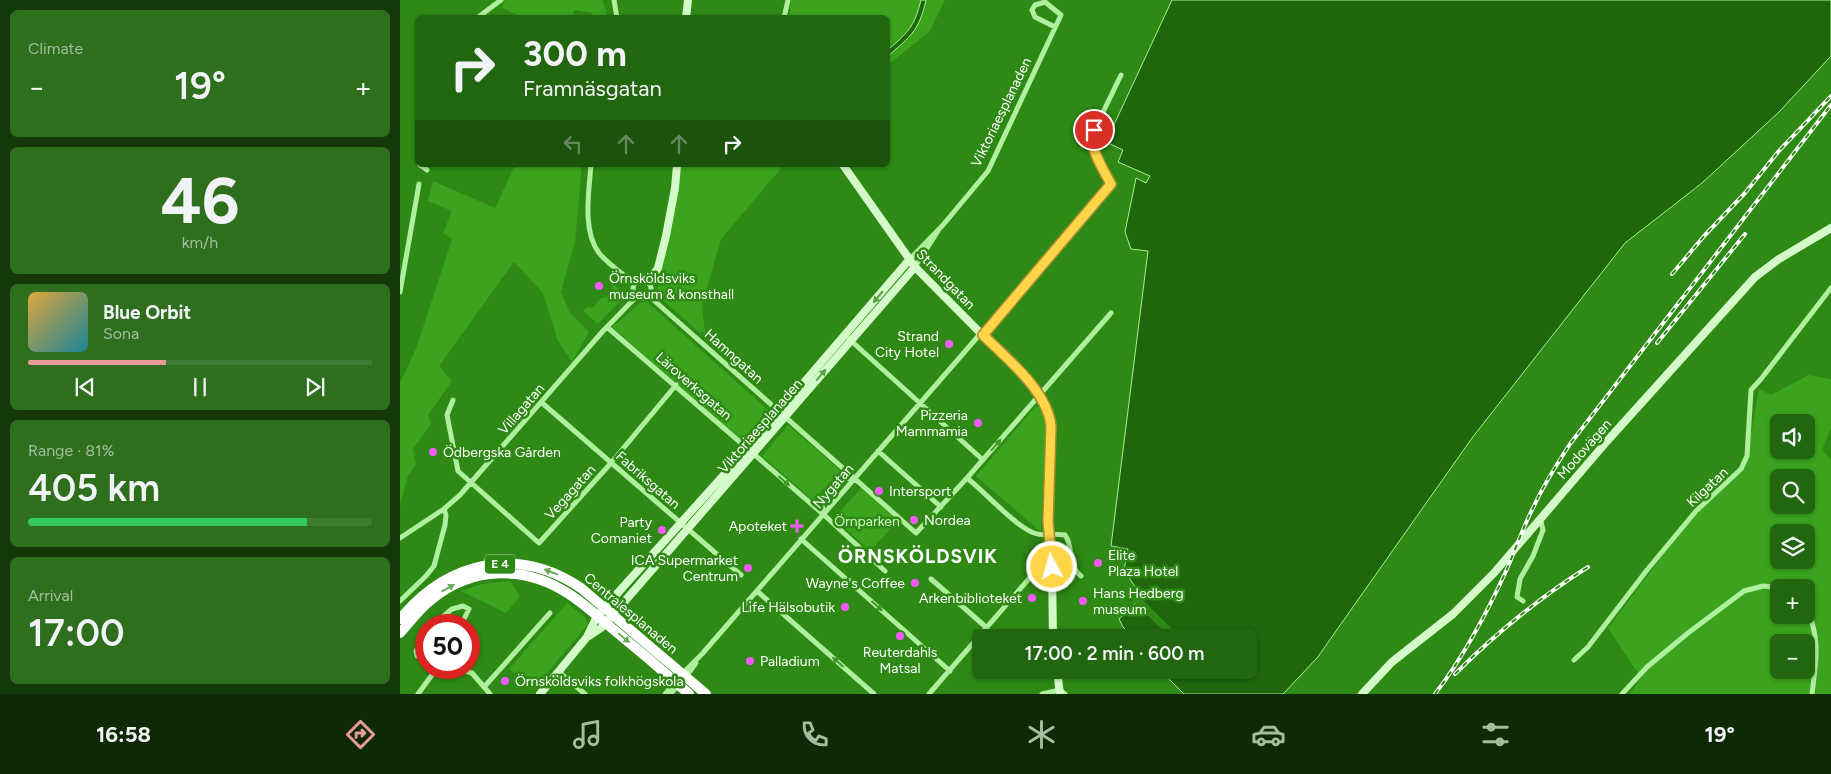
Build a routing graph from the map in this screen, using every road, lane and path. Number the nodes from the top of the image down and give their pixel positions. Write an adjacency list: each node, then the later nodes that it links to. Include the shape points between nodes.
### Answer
1 (500, 0): 5 (street)
2 (614, 0): 6 (street)
3 (688, 0): 7 (main road)
4 (788, 0): 8 (street)
5 (481, 15)
6 (616, 15)
7 (686, 15)
8 (785, 15)
9 (1055, 27): 9 (street, via 1035,17 1032,10 1035,5 1045,2 1061,15); 17 (street, Viktoriaesplanaden, via 988,171)
10 (1121, 74): 29 (street, Nygatan, via 1092,135 1094,148 1111,184)
11 (423, 167): 15 (street)
12 (591, 167): 22 (street, via 590,234 599,252)
13 (677, 167): 21 (main road, via 658,268)
14 (844, 167): 19 (main road, Strandgatan)
15 (427, 170)
16 (419, 184): 24 (street)
17 (943, 225): 19 (street, Viktoriaesplanaden); 20 (street, Viktoriaesplanaden)
18 (1831, 228): 47 (main road, Modovägen, via 1755,277)
19 (910, 260): 20 (main road, Strandgatan); 30 (main road, Viktoriaesplanaden, one-way to 30)
20 (915, 267): 29 (main road, Strandgatan); 30 (main road, Viktoriaesplanaden)
21 (648, 282): 22 (street, via 640,280); 26 (street, via 651,288)
22 (635, 284): 25 (street, via 633,292)
23 (1831, 290): 71 (street, Kilgatan, via 1751,390 1747,456 1741,469 1696,511 1588,647)
24 (400, 292)
25 (636, 296): 26 (street); 28 (street)
26 (649, 296): 36 (street, Hamngatan)
27 (1111, 313): 32 (street)
28 (607, 327): 31 (street, Läroverksgatan); 34 (street, Villagatan)
29 (982, 334): 32 (main road, Strandgatan, via 1032,385); 35 (street, Nygatan)
30 (848, 338): 35 (street); 36 (main road, Viktoriaesplanaden)
31 (676, 385): 37 (street, Läroverksgatan); 40 (street, Vegagatan)
32 (1037, 399): 39 (street, one-way to 32); 49 (main road, Strandgatan, via 1047,406 1051,426)
33 (453, 400): 43 (street, via 447,415 457,468)
34 (542, 402): 40 (street, Fabriksgatan); 43 (street, Villagatan)
35 (921, 404): 38 (street, Nygatan); 39 (street)
36 (782, 414): 37 (main road, Viktoriaesplanaden); 41 (street, Hamngatan)
37 (750, 451): 46 (street, Läroverksgatan, one-way to 46); 48 (main road, Viktoriaesplanaden)
38 (878, 451): 41 (street, Nygatan); 44 (street)
39 (983, 460): 42 (street)
40 (611, 462): 43 (street, Vegagatan, via 539,543); 48 (street, Fabriksgatan)
41 (854, 478): 44 (street, Hamngatan, via 916,533); 46 (street, Nygatan); 46 (street, via 840,479 823,497)
42 (967, 478): 44 (street); 49 (street, via 1017,522 1033,533)
43 (471, 484): 45 (street, Villagatan)
44 (941, 507)
45 (444, 509): 50 (street, Villagatan); 60 (street, via 445,525 434,566)
46 (823, 514): 51 (street, Nygatan); 53 (street, Läroverksgatan)
47 (1540, 517): 59 (street, via 1543,530 1520,579 1517,597); 91 (main road, Modovägen, via 1494,573 1453,614 1392,662)
48 (684, 526): 54 (street, Fabriksgatan); 61 (main road, Viktoriaesplanaden)
49 (1048, 535): 52 (main road, Strandgatan); 55 (street, via 1067,537 1072,566)
50 (400, 538)
51 (801, 539): 58 (street, Nygatan); 72 (street, one-way to 72)
52 (1052, 567): 68 (street, via 1033,574); 69 (main road, Strandgatan)
53 (885, 571)
54 (741, 574)
55 (1081, 576)
56 (931, 579): 68 (street)
57 (1770, 587): 92 (street, via 1744,591 1647,667)
58 (757, 591): 76 (street, Nygatan); 88 (street, one-way to 58)
59 (1523, 601)
60 (400, 602)
61 (610, 611): 65 (highway, Centralesplanaden / E 4, one-way to 65, via 569,580 548,570 524,565 490,564 461,571 436,585); 66 (main road, Viktoriaesplanaden); 76 (highway, Centralesplanaden / E 4)
62 (550, 613): 78 (street)
63 (445, 614): 64 (street, via 452,608 463,606 469,609)
64 (466, 614)
65 (400, 619)
66 (601, 620): 70 (highway, Centralesplanaden / E 4, one-way to 66, via 441,592 465,580 490,574 522,574 538,578 570,594); 73 (main road, Viktoriaesplanaden); 76 (highway, Centralesplanaden / E 4, one-way to 76)
67 (1814, 624): 93 (street, via 1817,637)
68 (987, 628): 72 (street)
69 (1052, 629)
70 (400, 633)
71 (1574, 660)
72 (950, 671): 89 (street)
73 (559, 672): 82 (main road, Viktoriaesplanaden); 83 (street)
74 (429, 679): 80 (street)
75 (478, 679): 78 (street)
76 (681, 679): 84 (street, Nygatan); 85 (street, Nygatan); 86 (highway, Centralesplanaden / E 4); 87 (highway, Centralesplanaden / E 4)
77 (1059, 679): 79 (main road)
78 (485, 686): 81 (street)
79 (1061, 693): 90 (street)
80 (418, 694)
81 (490, 694)
82 (540, 694)
83 (585, 694)
84 (665, 694)
85 (670, 694)
86 (689, 694)
87 (706, 694)
88 (874, 694)
89 (929, 694)
90 (1042, 694)
91 (1362, 694)
92 (1622, 694)
93 (1812, 694)

